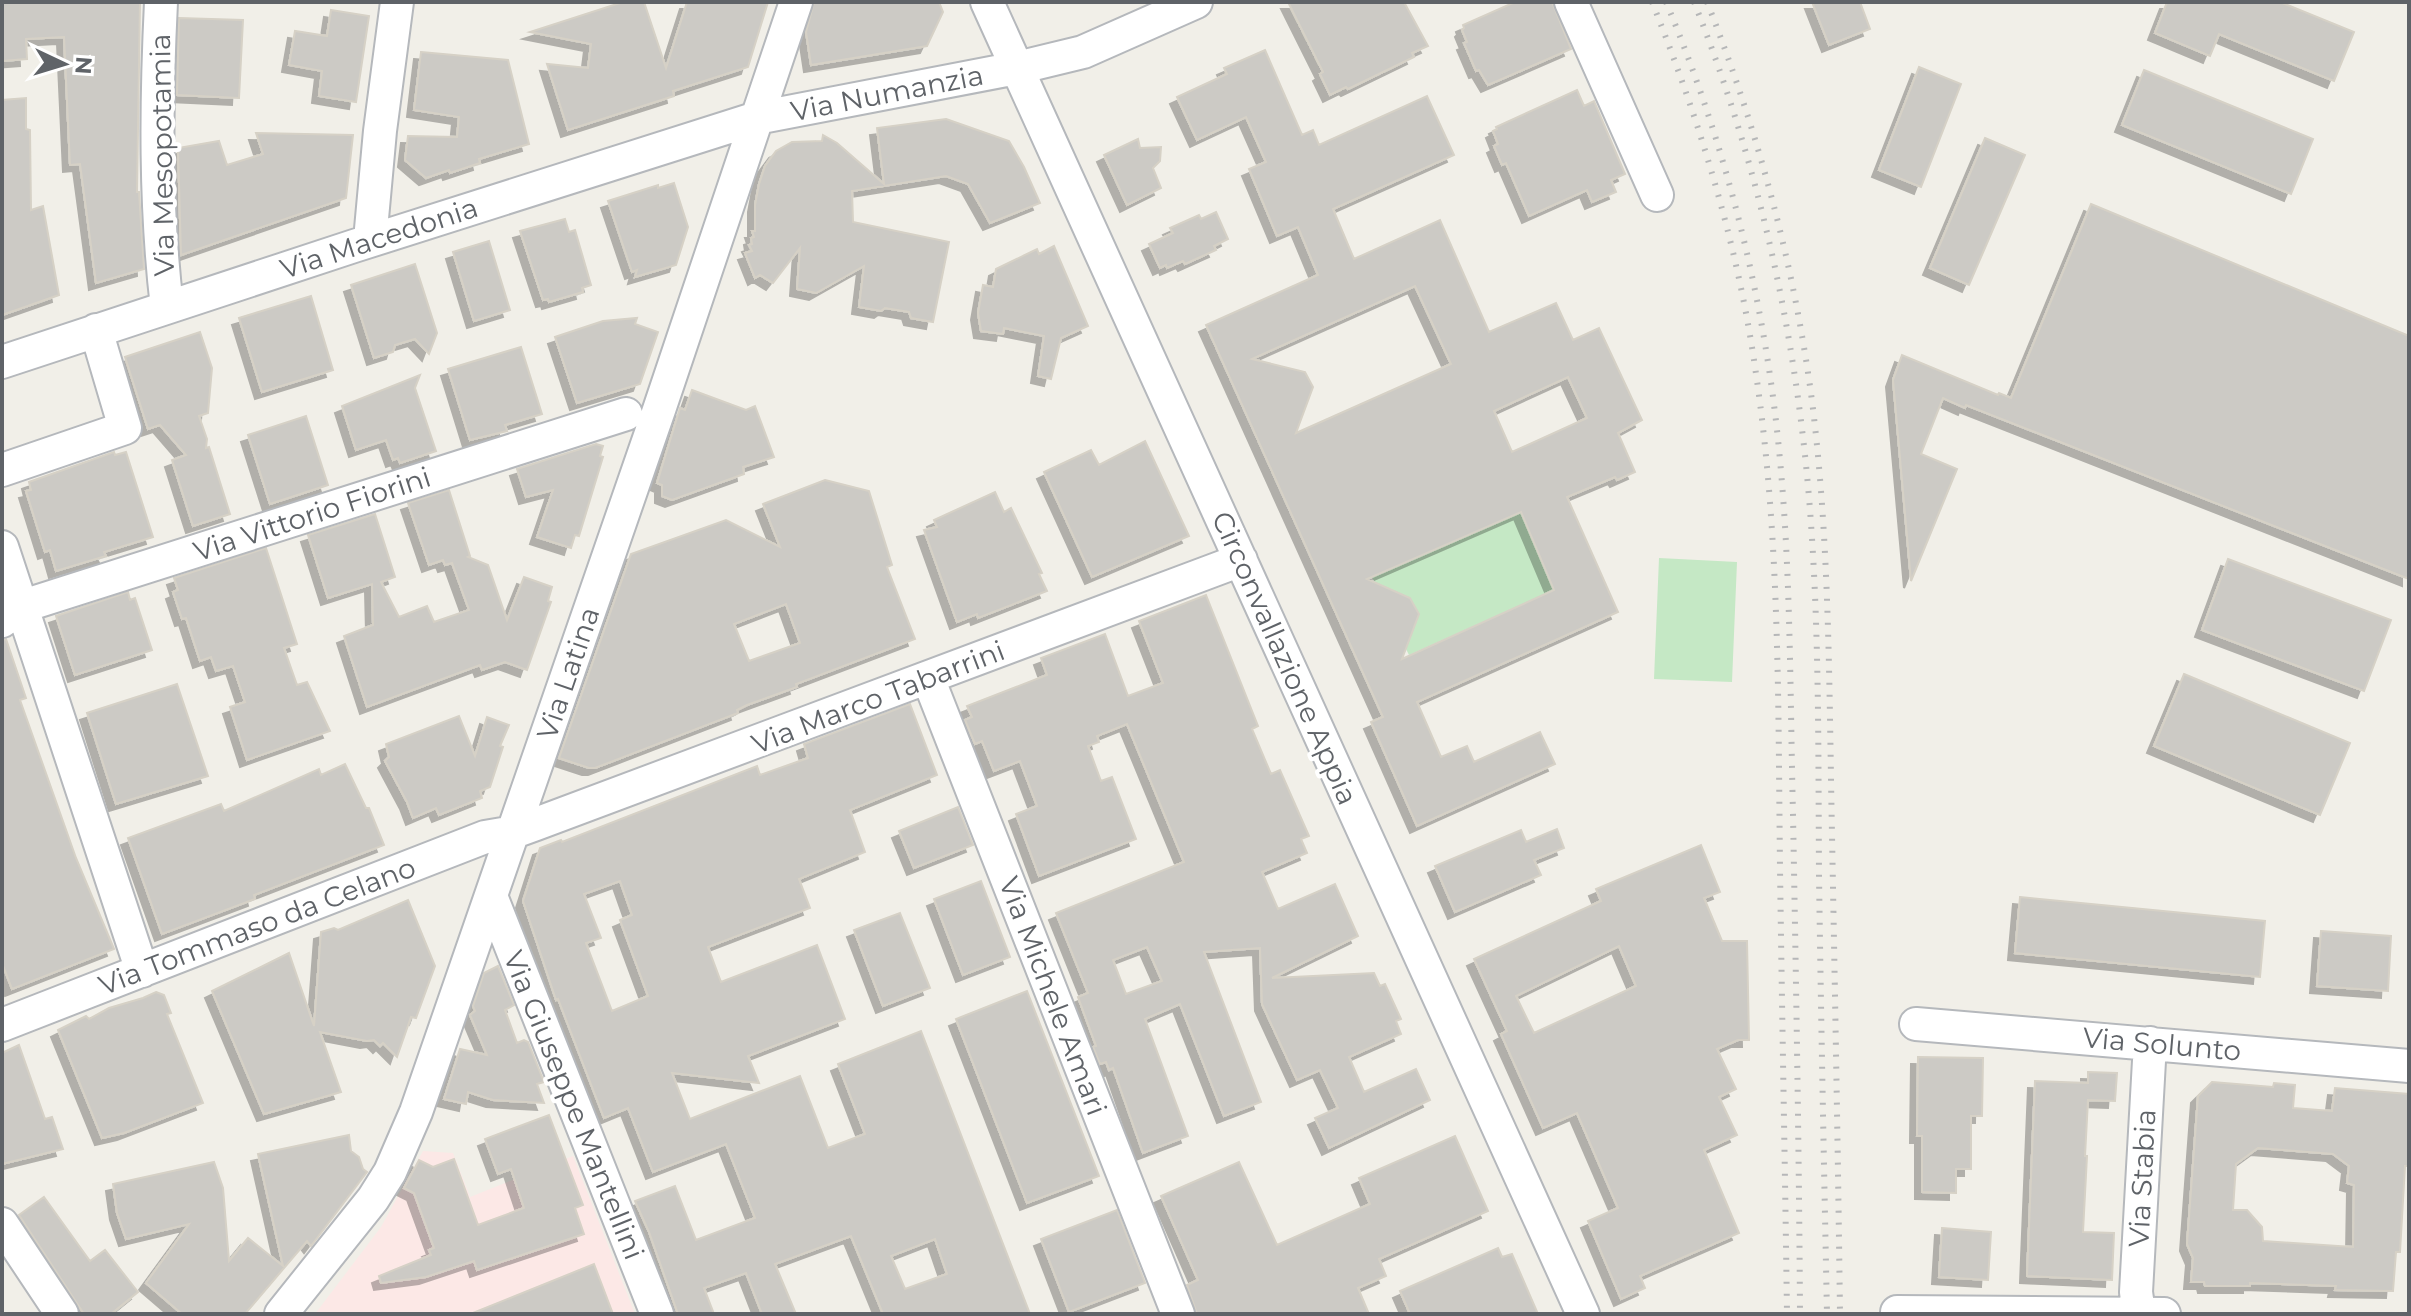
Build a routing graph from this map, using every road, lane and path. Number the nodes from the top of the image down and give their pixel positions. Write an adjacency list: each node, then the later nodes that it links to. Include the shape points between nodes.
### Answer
1 (161, 2): 11 (street, Via Mesopotamia, via 157,182)
2 (397, 2): 10 (street)
3 (796, 2): 8 (street, Via Latina)
4 (987, 2): 7 (street, Circonvallazione Appia)
5 (1196, 2): 7 (street, Via Numanzia, via 1107,43)
6 (1571, 2): 9 (street)
7 (1017, 68): 8 (street, Via Numanzia); 17 (street, Circonvallazione Appia)
8 (757, 118): 10 (street, Via Macedonia); 20 (street, Via Latina)
9 (1657, 195)
10 (370, 240): 11 (street, Via Macedonia)
11 (167, 307): 12 (street, Via Macedonia)
12 (96, 330): 13 (street, Via Macedonia); 15 (street, via 125,428)
13 (2, 362)
14 (626, 414): 18 (street, Via Vittorio Fiorini)
15 (2, 470)
16 (2, 547): 18 (street)
17 (1241, 560): 19 (street, Via Marco Tabarrini); 33 (street, Circonvallazione Appia)
18 (11, 614): 22 (street)
19 (928, 678): 20 (street, Via Marco Tabarrini); 32 (street, Via Michele Amari)
20 (514, 832): 21 (street, Via Latina); 22 (street, Via Tommaso da Celano, via 485,837)
21 (491, 896): 28 (street, Via Latina, via 390,1172); 31 (street, Via Giuseppe Mantellini)
22 (142, 971): 24 (street, Via Tommaso da Celano)
23 (1916, 1024): 25 (street, Via Solunto)
24 (2, 1025)
25 (2150, 1043): 26 (street, Via Solunto); 34 (street, Via Stabia)
26 (2409, 1066)
27 (2, 1224): 30 (street)
28 (285, 1312)
29 (1897, 1313): 34 (street)
30 (62, 1314)
31 (657, 1314)
32 (1178, 1314)
33 (1583, 1314)
34 (2139, 1314): 35 (street)
35 (2164, 1314)

